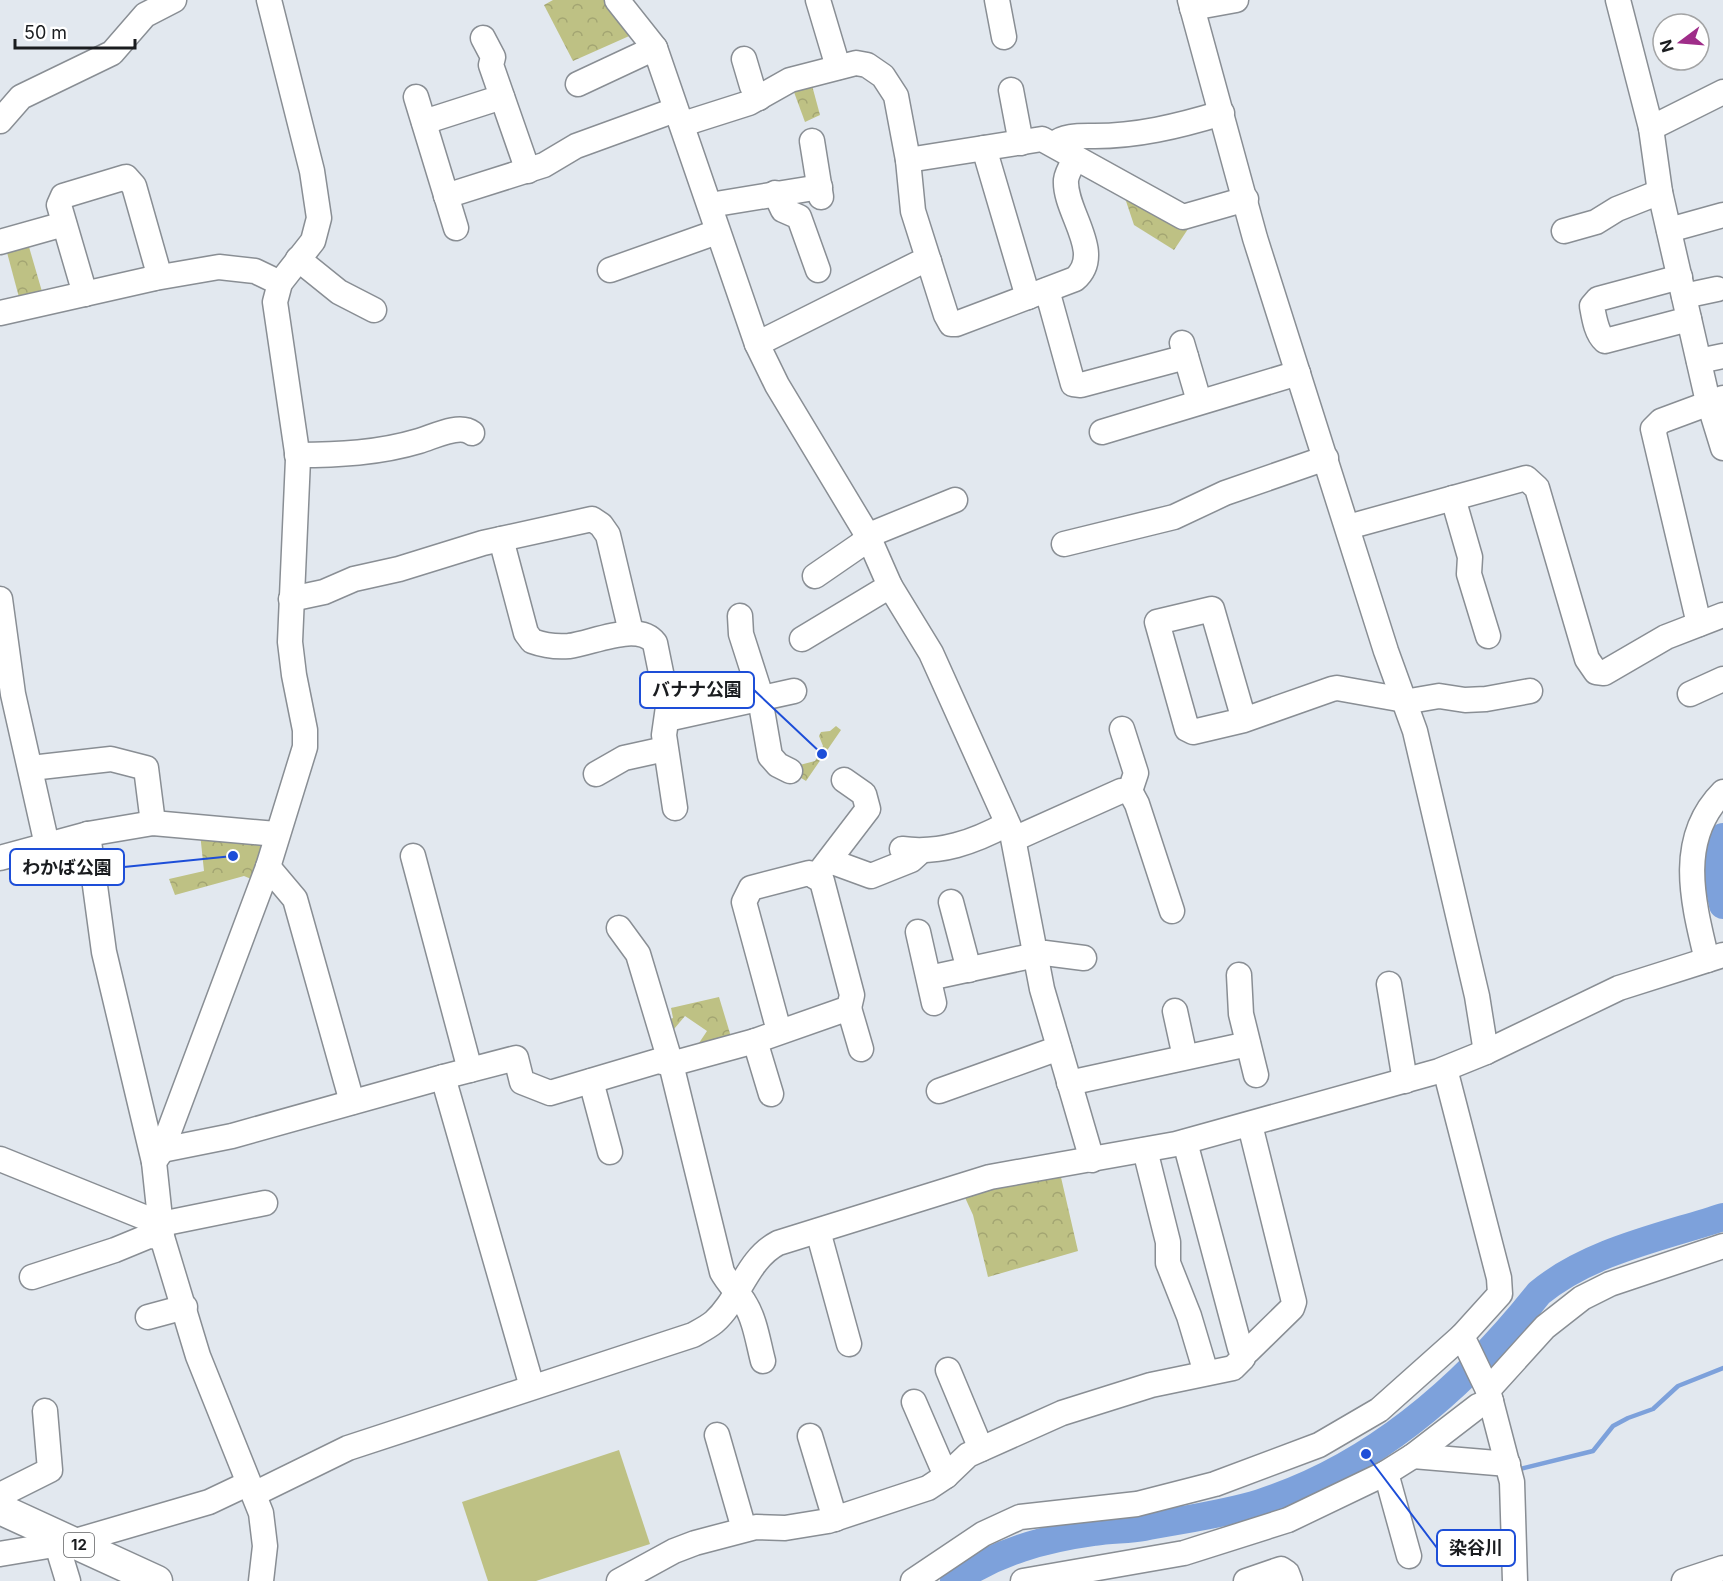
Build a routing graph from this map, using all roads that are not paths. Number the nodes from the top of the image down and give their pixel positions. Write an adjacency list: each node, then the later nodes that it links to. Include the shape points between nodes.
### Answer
1 (174, 0): 22 (street, via 145,15 112,53 21,98)
2 (269, 0): 44 (street, via 312,171 318,210 313,241)
3 (617, 0): 11 (street)
4 (818, 0): 13 (street)
5 (1236, 0): 8 (street)
6 (1004, 1): 9 (street)
7 (1622, 2): 24 (street)
8 (1191, 4): 20 (street)
9 (1004, 37)
10 (483, 38): 18 (street, via 494,60 491,65)
11 (655, 48): 14 (street); 21 (street)
12 (744, 59): 19 (street)
13 (838, 67): 19 (street, via 790,80); 30 (street, via 867,65 892,86)
14 (578, 84)
15 (1011, 90): 26 (street)
16 (1723, 92): 24 (street)
17 (416, 97): 23 (street)
18 (502, 97): 23 (street); 31 (street)
19 (759, 98): 21 (street)
20 (1222, 112): 27 (street, via 1178,126 1060,139); 35 (street)
21 (679, 117): 31 (street, via 576,146); 36 (street)
22 (4, 118)
23 (424, 122): 34 (street)
24 (1651, 128): 32 (street)
25 (812, 141): 33 (street, via 820,192)
26 (1021, 143): 27 (street, via 1042,139); 28 (street)
27 (1054, 144): 29 (street)
28 (984, 148): 30 (street); 51 (street)
29 (1076, 158): 35 (street, via 1183,217); 51 (street, via 1066,183 1087,261 1075,279)
30 (908, 160): 45 (street, via 912,204)
31 (528, 171): 34 (street)
32 (1660, 192): 40 (street); 41 (street, via 1596,222)
33 (775, 194): 36 (street); 47 (street, via 783,210 799,217)
34 (446, 196): 39 (street)
35 (1246, 199): 59 (street)
36 (710, 205): 42 (street)
37 (1723, 215): 40 (street)
38 (64, 224): 43 (street); 48 (street, via 58,205 63,196 126,177 134,186 157,267); 52 (street)
39 (456, 228)
40 (1669, 230): 53 (street)
41 (1564, 231)
42 (717, 232): 46 (street); 56 (street)
43 (0, 242)
44 (298, 259): 49 (street); 54 (street, via 339,292)
45 (929, 261): 51 (street, via 951,324); 56 (street)
46 (610, 270)
47 (818, 270)
48 (155, 279): 49 (street, via 231,267 255,271); 52 (street)
49 (280, 283): 65 (street, via 274,302)
50 (1717, 289): 53 (street)
51 (1038, 293): 61 (street, via 1073,384 1081,385 1184,349)
52 (85, 294): 55 (street)
53 (1684, 298): 58 (street)
54 (374, 310)
55 (0, 314)
56 (757, 344): 70 (street, via 777,385)
57 (1723, 356): 58 (street)
58 (1699, 361): 60 (street)
59 (1298, 373): 61 (street); 66 (street)
60 (1716, 400): 64 (street); 79 (street, via 1657,423 1653,432)
61 (1199, 401): 62 (street)
62 (1102, 432)
63 (472, 434): 65 (street, via 459,429 369,452)
64 (1723, 448)
65 (297, 455): 76 (street)
66 (1326, 458): 69 (street); 72 (street, via 1226,493 1174,517)
67 (1453, 498): 69 (street); 79 (street, via 1522,478 1534,483 1587,659 1596,672 1604,674 1666,637); 81 (street, via 1470,557 1469,574)
68 (955, 501): 70 (street)
69 (1348, 527): 87 (street)
70 (868, 536): 73 (street); 74 (street)
71 (501, 539): 76 (street); 80 (street, via 526,633 532,641 569,646); 80 (street, via 597,521 610,543)
72 (1064, 544)
73 (815, 576)
74 (890, 586): 82 (street); 102 (street, via 931,653)
75 (0, 599): 92 (street)
76 (291, 599): 104 (street, via 292,663 306,737 303,757)
77 (1723, 615): 79 (street)
78 (740, 616): 88 (street)
79 (1699, 624)
80 (631, 632): 89 (street, via 648,636 655,643)
81 (1488, 636)
82 (802, 639)
83 (1723, 679): 86 (street)
84 (794, 691): 88 (street)
85 (1530, 691): 87 (street, via 1465,700 1446,696 1410,701)
86 (1690, 694)
87 (1403, 698): 90 (street, via 1337,688); 129 (street, via 1415,730 1440,833)
88 (758, 699): 89 (street); 95 (street, via 770,756)
89 (667, 719): 93 (street)
90 (1244, 720): 90 (street, via 1193,732 1187,729 1157,622 1212,609)
91 (1122, 729): 98 (street, via 1136,773)
92 (10, 730): 94 (street)
93 (665, 749): 96 (street, via 618,760); 100 (street)
94 (31, 768): 101 (street, via 111,759 146,768); 105 (street)
95 (790, 771)
96 (596, 774)
97 (844, 780): 109 (street, via 864,794 868,809)
98 (1130, 791): 102 (street); 111 (street)
99 (1723, 792): 116 (street, via 1699,827 1692,863 1691,888)
100 (675, 808)
101 (153, 823): 103 (street); 104 (street)
102 (1010, 831): 109 (street, via 972,842 912,850 911,860 871,876); 114 (street)
103 (88, 834): 105 (street); 146 (street, via 104,952)
104 (276, 834): 108 (street)
105 (47, 845): 107 (street)
106 (413, 856): 133 (street)
107 (0, 858)
108 (268, 867): 141 (street, via 295,899); 146 (street)
109 (823, 869): 122 (street, via 822,881 852,995); 124 (street, via 751,888 744,902)
110 (951, 902): 117 (street)
111 (1172, 911)
112 (619, 928): 131 (street, via 638,954)
113 (918, 932): 119 (street)
114 (1034, 955): 115 (street, via 1050,952); 117 (street); 127 (street)
115 (1084, 958)
116 (1714, 958): 129 (street, via 1619,988)
117 (969, 970): 119 (street)
118 (1239, 975): 126 (street)
119 (929, 978): 121 (street)
120 (1389, 984): 137 (street)
121 (934, 1003)
122 (849, 1008): 124 (street); 128 (street)
123 (1175, 1011): 130 (street)
124 (779, 1031): 125 (street)
125 (755, 1041): 131 (street); 140 (street)
126 (1248, 1044): 130 (street); 134 (street)
127 (1059, 1048): 138 (street); 139 (street)
128 (861, 1049)
129 (1486, 1052): 132 (street)
130 (1185, 1057): 138 (street)
131 (671, 1064): 136 (street, via 657,1061); 154 (street, via 722,1272)
132 (1445, 1069): 137 (street); 157 (street, via 1501,1288)
133 (470, 1070): 135 (street); 136 (street, via 516,1058 522,1083 550,1093)
134 (1256, 1075)
135 (443, 1077): 141 (street); 163 (street)
136 (591, 1081): 145 (street)
137 (1406, 1081): 142 (street)
138 (1070, 1083): 148 (street)
139 (939, 1091)
140 (771, 1094)
141 (352, 1102): 146 (street)
142 (1251, 1125): 143 (street); 159 (street, via 1294,1302 1293,1308 1253,1348)
143 (1185, 1142): 144 (street); 159 (street, via 1237,1339)
144 (1145, 1150): 148 (street); 162 (street, via 1168,1242 1168,1263)
145 (610, 1152)
146 (158, 1156): 150 (street)
147 (0, 1159): 150 (street)
148 (1092, 1160): 151 (street, via 990,1177)
149 (266, 1203): 150 (street)
150 (162, 1231): 153 (street); 155 (street)
151 (818, 1231): 154 (street, via 763,1251); 158 (street)
152 (1723, 1246): 164 (street, via 1610,1284 1582,1298 1545,1327)
153 (32, 1277)
154 (735, 1293): 160 (street, via 744,1301); 163 (street, via 713,1323 693,1335)
155 (184, 1307): 156 (street); 174 (street, via 198,1356)
156 (148, 1317)
157 (1464, 1339): 164 (street); 187 (street, via 1379,1410 1319,1444 1215,1484 1137,1504 1020,1517 983,1534)
158 (849, 1344)
159 (1244, 1351): 162 (street, via 1233,1368)
160 (764, 1361)
161 (948, 1370): 169 (street)
162 (1206, 1373): 169 (street, via 1089,1403)
163 (532, 1387): 174 (street, via 348,1448)
164 (1488, 1390): 170 (street, via 1472,1410); 171 (street)
165 (914, 1402): 173 (street)
166 (45, 1411): 175 (street, via 50,1470)
167 (717, 1436): 178 (street)
168 (810, 1436): 177 (street)
169 (981, 1449): 173 (street)
170 (1413, 1456): 171 (street); 172 (street)
171 (1508, 1464): 191 (street)
172 (1386, 1473): 181 (street); 188 (street, via 1288,1520 1228,1540 1164,1557)
173 (946, 1476): 177 (street, via 928,1488)
174 (251, 1489): 179 (street); 185 (street, via 261,1513 265,1546)
175 (0, 1498)
176 (0, 1509): 179 (main road, 12)
177 (835, 1518): 178 (street, via 796,1527)
178 (744, 1529): 186 (street, via 674,1551)
179 (64, 1543): 180 (street); 183 (main road, 12); 184 (street)
180 (0, 1554)
181 (1409, 1556)
182 (1723, 1568): 192 (street)
183 (153, 1580)
184 (68, 1581)
185 (261, 1581)
186 (619, 1581)
187 (913, 1581)
188 (1023, 1581)
189 (1246, 1581): 190 (street, via 1281,1569)
190 (1290, 1581)
191 (1515, 1581)
192 (1684, 1581)

